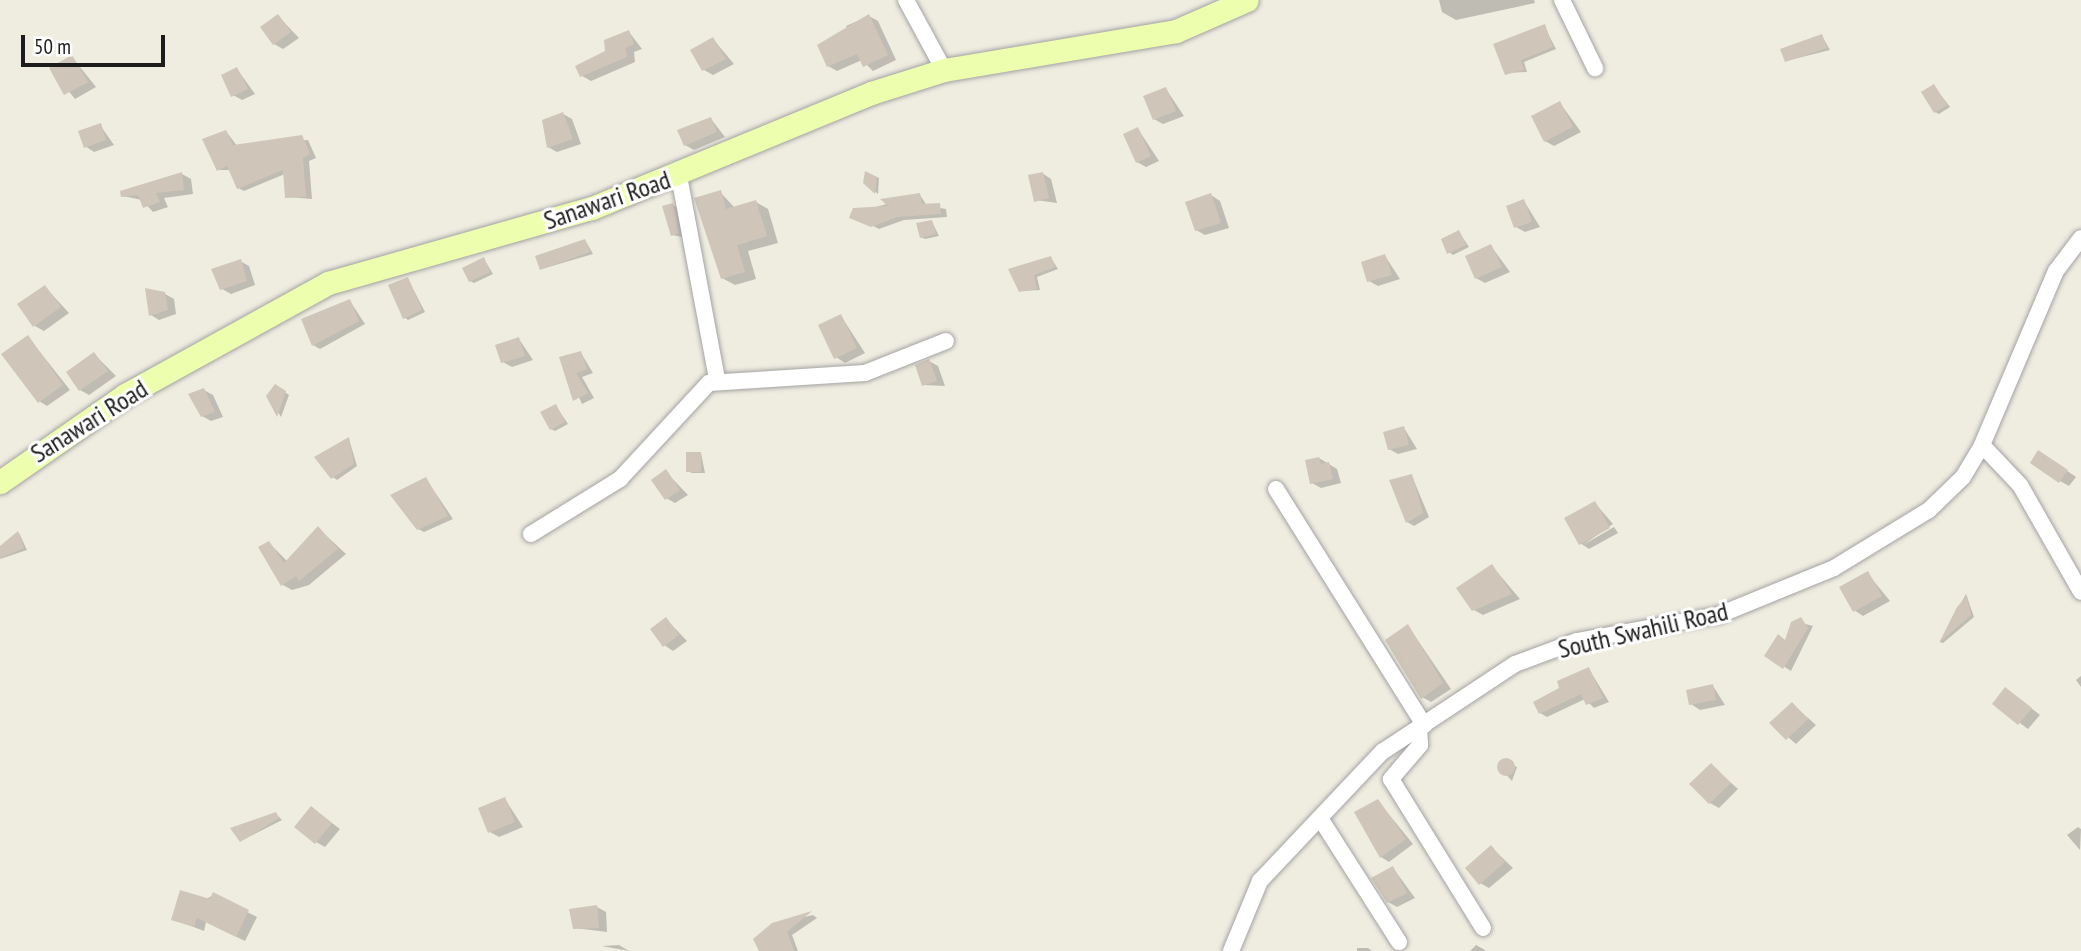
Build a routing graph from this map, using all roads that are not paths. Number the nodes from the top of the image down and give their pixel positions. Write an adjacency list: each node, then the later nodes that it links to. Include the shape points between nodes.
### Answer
1 (906, 0): 5 (street)
2 (1247, 0): 5 (street, Sanawari Road, via 1175,31)
3 (1562, 0): 4 (street)
4 (1595, 68)
5 (944, 70): 6 (street, Sanawari Road, via 803,116)
6 (679, 176): 9 (street); 11 (street, Sanawari Road, via 592,208 328,283 125,395)
7 (2081, 238): 10 (street, South Swahili Road, via 2056,271)
8 (946, 341): 9 (street, via 865,373)
9 (717, 379): 13 (street, via 695,393 620,480)
10 (1982, 445): 14 (street, via 2020,485); 15 (street, South Swahili Road, via 1963,477 1929,510 1834,568 1719,615 1577,641 1515,664)
11 (0, 482)
12 (1276, 489): 15 (street)
13 (531, 534)
14 (2081, 592)
15 (1421, 727): 16 (street, South Swahili Road, via 1382,752); 17 (street, via 1420,745 1391,779)
16 (1320, 818): 18 (street); 19 (street, South Swahili Road, via 1260,881)
17 (1483, 928)
18 (1399, 942)
19 (1231, 951)

